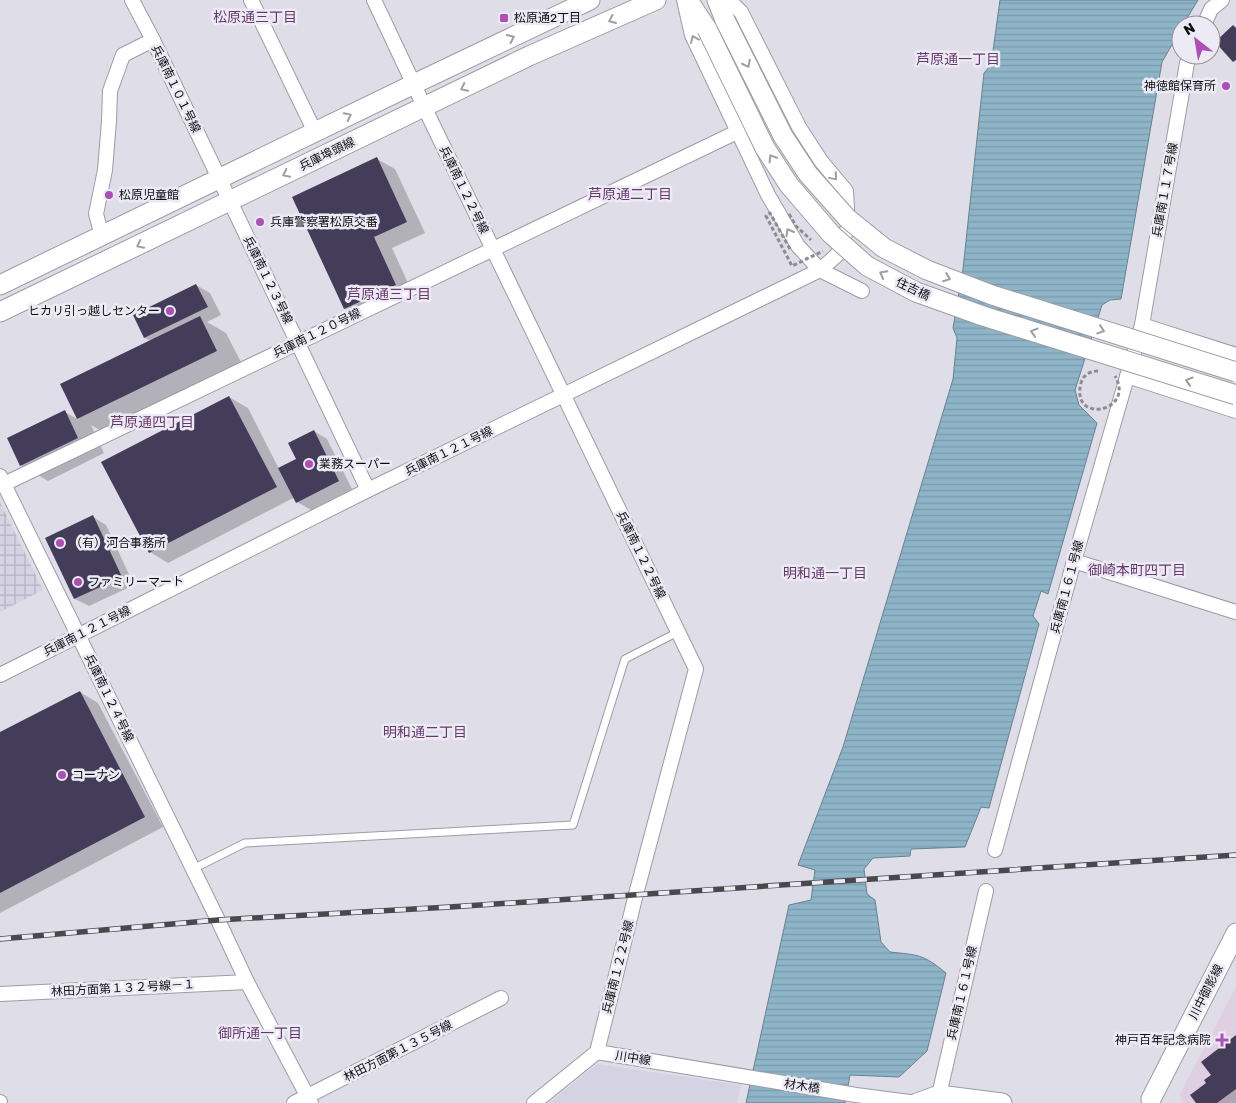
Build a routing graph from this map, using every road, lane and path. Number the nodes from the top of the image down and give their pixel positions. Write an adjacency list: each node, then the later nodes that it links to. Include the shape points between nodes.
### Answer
1 (132, 0): 12 (street, 兵庫南１０１号線)
2 (250, 0): 17 (street)
3 (374, 0): 14 (street, 兵庫南１２２号線)
4 (590, 0): 14 (street, 兵庫埠頭線, one-way to 4)
5 (656, 0): 15 (street, 兵庫埠頭線, one-way to 15, via 529,56)
6 (684, 0): 16 (street, one-way to 6, via 692,34)
7 (688, 0): 36 (street, 住吉橋, one-way to 7, bridge, via 983,316 916,292 867,266 831,234 789,186 765,148 707,29)
8 (717, 0): 33 (street, 住吉橋, one-way to 33, bridge, via 783,136 808,174 848,218 884,248 927,270 992,295)
9 (729, 0): 25 (street, 兵庫南１２１号線, one-way to 25, via 741,12 799,127 846,191 848,227 836,256)
10 (1222, 0): 11 (street)
11 (1208, 15)
12 (153, 40): 18 (street, 兵庫南１０１号線); 20 (street, via 123,55 110,91 105,170 96,214)
13 (1187, 65): 30 (street, 兵庫南１１７号線)
14 (414, 84): 15 (street, 兵庫南１２２号線); 17 (street, 兵庫埠頭線, one-way to 14)
15 (425, 107): 19 (street, 兵庫埠頭線, one-way to 19); 21 (street, 兵庫南１２２号線)
16 (738, 131): 21 (street, 兵庫南１２０号線); 25 (street, one-way to 16, via 798,246 768,195)
17 (315, 132): 18 (street, 兵庫埠頭線)
18 (219, 179): 19 (street, 兵庫南１２３号線); 20 (street, 兵庫埠頭線)
19 (230, 201): 26 (street, 兵庫埠頭線, one-way to 26); 31 (street, 兵庫南１２３号線)
20 (102, 236): 24 (street, 兵庫埠頭線)
21 (493, 249): 31 (street, 兵庫南１２０号線); 35 (street, 兵庫南１２２号線)
22 (790, 249): 23 (path, bridge, via 770,213 766,216 792,266)
23 (823, 251)
24 (61, 256): 26 (street); 27 (street, 兵庫埠頭線)
25 (820, 270): 28 (street); 35 (street, 兵庫南１２１号線)
26 (73, 278): 29 (street, 兵庫埠頭線)
27 (0, 285)
28 (862, 291)
29 (0, 312)
30 (1142, 325): 32 (street); 34 (street, 兵庫南１６１号線)
31 (297, 342): 38 (street, 兵庫南１２０号線); 39 (street, 兵庫南１２３号線)
32 (1236, 355)
33 (1236, 372)
34 (1127, 376): 37 (street); 40 (street, 兵庫南１６１号線)
35 (564, 395): 39 (street, 兵庫南１２１号線); 42 (street, 兵庫南１２２号線)
36 (1236, 395)
37 (1236, 411)
38 (2, 480): 43 (street, 兵庫南１２４号線)
39 (368, 490): 43 (street, 兵庫南１２１号線)
40 (1074, 561): 41 (street); 45 (street, 兵庫南１６１号線)
41 (1236, 612)
42 (678, 632): 46 (lane, via 625,659 572,826 245,843); 52 (street, 兵庫南１２２号線, via 696,669)
43 (78, 636): 44 (street, 兵庫南１２１号線); 46 (street, 兵庫南１２４号線)
44 (0, 675)
45 (995, 850)
46 (193, 869): 49 (street, 兵庫南１２４号線)
47 (986, 891): 54 (street, 兵庫南１６１号線)
48 (1236, 933): 56 (street, 川中御影線)
49 (247, 982): 50 (street, 林田方面第１３２号線－１); 55 (street, 兵庫南１２４号線)
50 (0, 994)
51 (502, 998): 55 (street, 林田方面第１３５号線)
52 (597, 1052): 53 (street, 川中線); 58 (street, 川中線)
53 (748, 1077): 59 (street, 材木橋)
54 (939, 1096): 59 (street); 60 (street)
55 (310, 1100): 57 (street, 林田方面第１３５号線)
56 (1150, 1102)
57 (294, 1103)
58 (534, 1103)
59 (910, 1103)
60 (1002, 1103)

